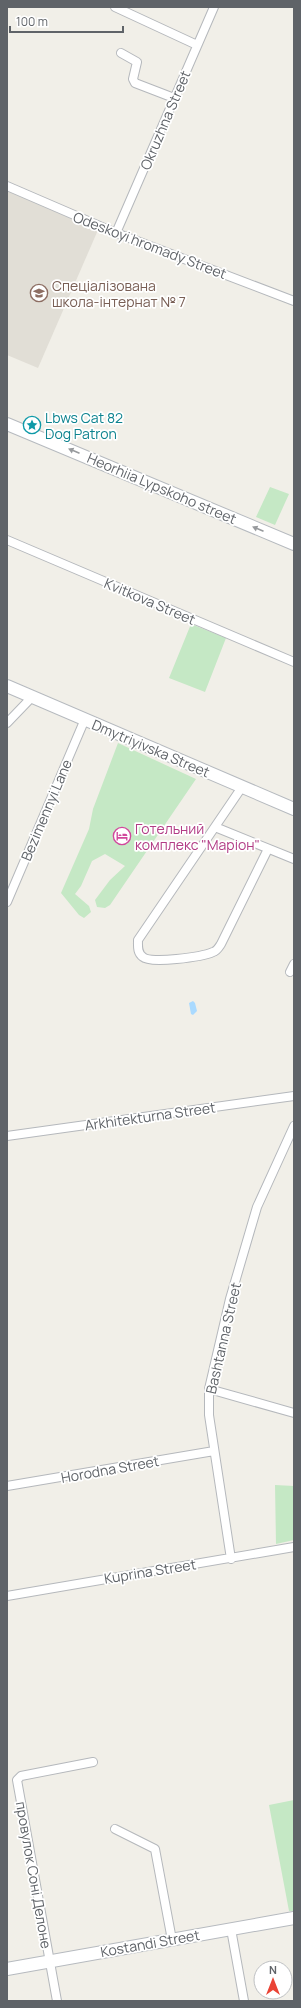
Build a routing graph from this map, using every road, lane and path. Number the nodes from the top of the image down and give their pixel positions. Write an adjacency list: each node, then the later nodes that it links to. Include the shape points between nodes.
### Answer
1 (115, 7): 3 (street)
2 (214, 7): 3 (street, Okruzhna Street)
3 (197, 44): 5 (street, Okruzhna Street)
4 (121, 53): 5 (street, via 137,62 134,83)
5 (174, 98): 7 (street, Okruzhna Street)
6 (7, 186): 7 (street, Odeskoyi hromady Street)
7 (116, 233): 8 (street, Odeskoyi hromady Street)
8 (294, 300)
9 (7, 424): 11 (street, Heorhiia Lypskoho street, one-way to 9)
10 (7, 540): 12 (street, Kvitkova Street)
11 (294, 544)
12 (294, 662)
13 (7, 686): 14 (street, Dmytriyivska Street)
14 (32, 697): 15 (street, Dmytriyivska Street); 16 (street)
15 (85, 719): 17 (street, Dmytriyivska Street); 22 (street, Bezimennyi Lane)
16 (7, 723)
17 (242, 787): 18 (street, Dmytriyivska Street); 19 (street)
18 (294, 809)
19 (215, 827): 20 (street); 20 (street, via 138,940 138,951 149,961 206,954 216,950)
20 (268, 849): 21 (street)
21 (294, 859)
22 (7, 902)
23 (294, 1096): 25 (street, Arkhitekturna Street)
24 (294, 1126): 26 (street, Bashtanna Street, via 257,1207 230,1299)
25 (7, 1136)
26 (208, 1389): 27 (street); 28 (street, Bashtanna Street)
27 (294, 1413)
28 (214, 1451): 29 (street, Horodna Street); 31 (street, Bashtanna Street)
29 (7, 1486)
30 (294, 1547): 31 (street, Kuprina Street)
31 (231, 1559): 32 (street, Kuprina Street)
32 (7, 1596)
33 (93, 1762): 38 (street, провулок Соні Делоне, via 21,1776 17,1780)
34 (115, 1829): 37 (street, via 155,1849)
35 (294, 1918): 36 (street, Kostandi Street)
36 (231, 1929): 37 (street, Kostandi Street); 41 (street)
37 (172, 1940): 38 (street, Kostandi Street)
38 (49, 1961): 39 (street, Kostandi Street); 40 (street, провулок Соні Делоне)
39 (7, 1969)
40 (57, 2001)
41 (244, 2001)

